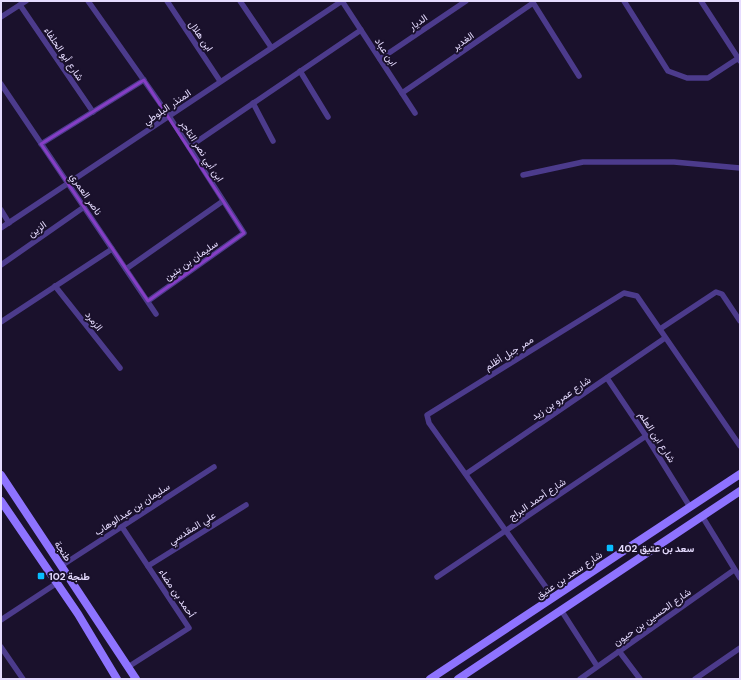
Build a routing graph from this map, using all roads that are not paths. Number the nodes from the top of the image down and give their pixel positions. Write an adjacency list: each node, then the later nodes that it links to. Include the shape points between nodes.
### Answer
1 (26, 1): 10 (street)
2 (88, 1): 18 (street, ابن أبي نصر التاجر)
3 (167, 1): 19 (street, ابن هلال)
4 (240, 1): 13 (street)
5 (342, 1): 12 (street, ابن عباد); 13 (street, المنذر البلوطي)
6 (466, 1): 14 (street, الديار)
7 (624, 1): 15 (street, via 668,71 687,78 708,78)
8 (701, 1): 15 (street)
9 (533, 2): 17 (street); 21 (street, الغدير)
10 (20, 5): 11 (street); 23 (street, شارع أبو الحلفاء)
11 (1, 17)
12 (361, 30): 14 (street, ابن عباد); 16 (street)
13 (271, 47): 19 (street, المنذر البلوطي)
14 (380, 59): 21 (street, ابن عباد)
15 (739, 59)
16 (300, 71): 22 (street); 26 (street)
17 (579, 76)
18 (144, 80): 23 (street); 25 (street, ابن أبي نصر التاجر)
19 (220, 81): 25 (street, المنذر البلوطي)
20 (1, 84): 28 (street, ناصر العمري)
21 (402, 94): 24 (street, ابن عباد)
22 (253, 103): 27 (street); 29 (street)
23 (93, 112): 28 (street)
24 (415, 113)
25 (169, 116): 29 (street, ابن أبي نصر التاجر); 32 (street, المنذر البلوطي)
26 (328, 117)
27 (272, 141)
28 (41, 144): 32 (street, ناصر العمري)
29 (189, 147): 33 (street, ابن أبي نصر التاجر)
30 (740, 168): 31 (street, via 674,162 583,162)
31 (523, 175)
32 (69, 184): 34 (street, ناصر العمري); 36 (street, المنذر البلوطي)
33 (224, 201): 38 (street, ابن أبي نصر التاجر); 41 (street)
34 (84, 207): 39 (street, ناصر العمري); 40 (street, الزين)
35 (1, 210): 36 (street)
36 (9, 223): 37 (street, المنذر البلوطي)
37 (1, 228)
38 (244, 233): 43 (street, سليمان بن بنين)
39 (112, 249): 41 (street, ناصر العمري); 42 (street)
40 (1, 265)
41 (126, 269): 43 (street, ناصر العمري)
42 (55, 286): 46 (street); 49 (street, الزمرد)
43 (148, 301): 44 (street, ناصر العمري)
44 (156, 314)
45 (740, 321): 47 (street, via 722,294 716,292)
46 (1, 322)
47 (660, 329): 48 (street, ممر جبل أظلم); 54 (street, ممر جبل أظلم, via 637,296 624,293 427,415 429,423)
48 (665, 338): 50 (street, شارع عمرو بن زيد); 52 (street, ممر جبل أظلم)
49 (120, 368)
50 (607, 378): 51 (street, شارع ابن العلم); 54 (street, شارع عمرو بن زيد)
51 (646, 436): 60 (street, شارع ابن العلم); 63 (street, شارع أحمد البراج)
52 (740, 446)
53 (214, 467): 62 (street, سليمان بن عبدالوهاب)
54 (466, 474): 63 (street, ممر جبل أظلم)
55 (740, 474): 60 (street, شارع سعد بن عتيق)
56 (1, 475): 64 (street, طنجة)
57 (740, 491): 61 (street)
58 (1, 501): 69 (street)
59 (246, 505): 65 (street, علي المقدسي)
60 (690, 507): 70 (street, شارع سعد بن عتيق)
61 (702, 516): 66 (street); 71 (street)
62 (122, 527): 64 (street, سليمان بن عبدالوهاب); 65 (street, أحمد بن مضاء)
63 (506, 530): 67 (street, شارع أحمد البراج); 70 (street, ممر جبل أظلم)
64 (61, 566): 77 (street, طنجة)
65 (148, 566): 77 (street, أحمد بن مضاء, via 189,628)
66 (734, 570): 68 (street); 75 (street, شارع الحسين بن حيون)
67 (437, 577)
68 (740, 578)
69 (57, 583): 72 (street); 79 (street)
70 (553, 597): 81 (street, شارع سعد بن عتيق)
71 (561, 610): 76 (street); 82 (street)
72 (1, 620)
73 (740, 648): 85 (street)
74 (2, 651): 78 (street)
75 (620, 651): 76 (street, شارع الحسين بن حيون); 84 (street)
76 (597, 666): 83 (street, شارع الحسين بن حيون)
77 (128, 667): 80 (street, طنجة)
78 (22, 679)
79 (118, 679)
80 (136, 679)
81 (430, 679)
82 (458, 679)
83 (580, 679)
84 (640, 679)
85 (695, 679)

